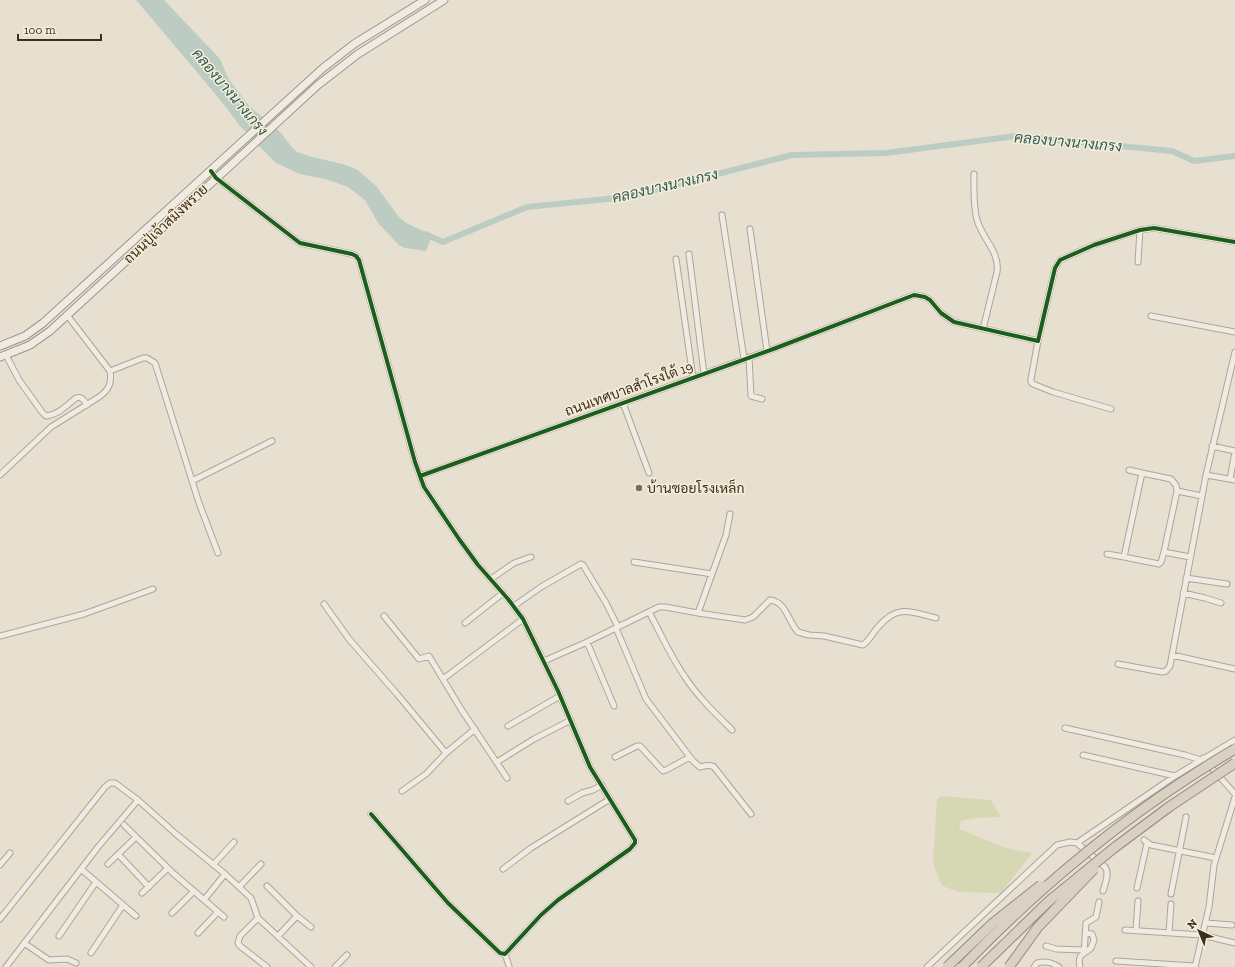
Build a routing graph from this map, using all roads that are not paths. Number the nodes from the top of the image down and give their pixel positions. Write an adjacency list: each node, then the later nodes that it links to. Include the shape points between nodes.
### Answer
1 (425, 0): 3 (main road, ถนนปู่เจ้าสมิงพราย, via 354,44 323,68)
2 (444, 0): 5 (main road, ถนนปู่เจ้าสมิงพราย, via 339,68)
3 (210, 171): 5 (street); 18 (main road, ถนนปู่เจ้าสมิงพราย, via 44,323 25,336)
4 (974, 174): 15 (street, via 974,210 997,263)
5 (216, 178): 13 (main road, ถนนปู่เจ้าสมิงพราย); 38 (street, via 300,243 352,254 359,260)
6 (722, 215): 22 (street)
7 (750, 229): 19 (street)
8 (1140, 230): 9 (street, via 1154,228); 12 (street); 17 (street, via 1094,245 1057,263)
9 (1235, 242)
10 (689, 254): 24 (street)
11 (676, 259): 25 (street)
12 (1138, 262)
13 (67, 315): 21 (main road, ถนนปู่เจ้าสมิงพราย, via 30,345); 23 (street)
14 (1151, 316): 16 (street)
15 (983, 329): 17 (street, ถนนเทศบาลสำโรงใต้ 19); 19 (street, ถนนเทศบาลสำโรงใต้ 19, via 954,322 930,300 914,295)
16 (1235, 332)
17 (1038, 341): 29 (street, via 1031,379 1033,384)
18 (0, 346)
19 (767, 351): 22 (street, ถนนเทศบาลสำโรงใต้ 19)
20 (1235, 352): 31 (street)
21 (3, 356): 28 (street, via 46,416 59,412 79,397 83,398)
22 (746, 358): 24 (street, ถนนเทศบาลสำโรงใต้ 19); 26 (street, via 751,396)
23 (110, 371): 28 (street, via 112,379 109,387 104,394); 40 (street, via 143,358 155,363)
24 (704, 374): 25 (street, ถนนเทศบาลสำโรงใต้ 19)
25 (693, 378): 27 (street, ถนนเทศบาลสำโรงใต้ 19)
26 (762, 399)
27 (623, 403): 34 (street); 38 (street, ถนนเทศบาลสำโรงใต้ 19)
28 (87, 405): 36 (street, via 51,427)
29 (1111, 409)
30 (272, 441): 40 (street)
31 (1212, 446): 32 (street); 37 (street)
32 (1235, 452): 39 (street)
33 (1129, 470): 35 (street)
34 (649, 473)
35 (1142, 473): 41 (street, via 1171,479 1176,485); 48 (street)
36 (0, 475)
37 (1206, 475): 39 (street); 42 (street)
38 (421, 479): 53 (street, via 464,547)
39 (1233, 479)
40 (192, 481): 45 (street)
41 (1176, 492): 42 (street); 44 (street)
42 (1202, 496): 49 (street)
43 (730, 514): 51 (street)
44 (1164, 552): 48 (street, via 1159,564); 49 (street)
45 (218, 553)
46 (1107, 554): 48 (street)
47 (531, 557): 53 (street, via 514,563)
48 (1124, 557)
49 (1190, 557): 52 (street)
50 (634, 562): 51 (street)
51 (712, 574): 62 (street)
52 (1186, 578): 54 (street); 57 (street)
53 (491, 579): 56 (street)
54 (1227, 584)
55 (153, 589): 68 (street, via 84,614)
56 (503, 593): 60 (street); 66 (street)
57 (1183, 593): 58 (street); 70 (street)
58 (1221, 603)
59 (324, 604): 84 (street, via 349,639)
60 (514, 606): 65 (street); 67 (street, via 581,564 606,602)
61 (649, 612): 62 (street, via 662,606); 67 (street); 81 (street, via 685,678)
62 (698, 614): 64 (street, via 745,620 753,617 770,600 778,602 783,607 798,632 863,645 878,626 894,613 902,611)
63 (384, 616): 74 (street, via 419,659 429,656)
64 (936, 618)
65 (523, 619): 71 (street); 74 (street)
66 (465, 623)
67 (617, 628): 69 (street); 87 (street, via 646,699)
68 (0, 636)
69 (587, 642): 71 (street); 76 (street)
70 (1172, 655): 72 (street, via 1170,666 1162,672); 73 (street)
71 (544, 661): 75 (street)
72 (1118, 664)
73 (1235, 669)
74 (443, 679): 80 (street)
75 (560, 696): 77 (street); 78 (street)
76 (614, 706)
77 (571, 720): 89 (street); 93 (street, via 590,767)
78 (508, 726)
79 (1065, 728): 88 (street)
80 (475, 729): 84 (street); 89 (street)
81 (732, 730)
82 (1235, 740): 88 (street)
83 (1235, 748): 106 (highway, bridge, via 1176,785)
84 (446, 753): 94 (street, via 426,774)
85 (1083, 755): 91 (street)
86 (615, 757): 87 (street, via 640,746 663,771)
87 (690, 757): 100 (street, via 700,767 712,765)
88 (1202, 759): 91 (street); 95 (street)
89 (497, 762): 92 (street)
90 (1235, 764): 107 (highway, bridge, via 1158,815)
91 (1176, 776): 105 (street)
92 (507, 778)
93 (602, 785): 96 (street); 98 (street)
94 (402, 791)
95 (1235, 796): 111 (street)
96 (610, 799): 118 (street, via 531,848); 157 (street, via 635,840 634,846 558,900)
97 (138, 800): 115 (street); 117 (street); 140 (street, via 116,783 110,783 105,787)
98 (568, 801)
99 (371, 814): 157 (street, via 448,903 497,951)
100 (751, 814)
101 (1186, 817): 108 (street)
102 (124, 825): 103 (street)
103 (136, 837): 110 (street); 116 (street)
104 (234, 842): 115 (street)
105 (1077, 843): 126 (street, via 1107,870); 166 (street, via 1057,845)
106 (1092, 847): 167 (highway, bridge, via 1010,909); 168 (highway, bridge, via 999,929)
107 (1114, 848): 169 (highway, bridge, via 1049,901); 170 (highway, bridge, via 1038,927)
108 (1179, 850): 111 (street); 124 (street, via 1145,842); 128 (street)
109 (10, 853): 114 (street)
110 (118, 854): 112 (street); 122 (street)
111 (1216, 858): 141 (street)
112 (108, 864)
113 (261, 864): 123 (street)
114 (0, 865)
115 (213, 865): 119 (street)
116 (168, 868): 122 (street); 125 (street)
117 (81, 869): 120 (street); 152 (street)
118 (503, 869)
119 (225, 874): 123 (street); 129 (street)
120 (96, 882): 133 (street); 150 (street)
121 (266, 886): 137 (street)
122 (149, 887): 127 (street)
123 (239, 887): 139 (street, via 251,898)
124 (1137, 888)
125 (194, 891): 129 (street); 135 (street)
126 (1103, 891)
127 (142, 893)
128 (1171, 894)
129 (204, 900): 134 (street)
130 (1138, 901): 145 (street)
131 (1099, 902): 146 (street, via 1096,917 1086,923)
132 (1171, 904): 147 (street)
133 (123, 905): 136 (street); 156 (street)
134 (218, 912): 138 (street); 148 (street)
135 (172, 913)
136 (136, 916)
137 (297, 916): 143 (street); 151 (street)
138 (224, 917)
139 (258, 918): 151 (street); 163 (street, via 240,936 238,943)
140 (0, 919)
141 (1206, 923): 142 (street); 149 (street)
142 (1232, 925)
143 (311, 927)
144 (1125, 930): 145 (street)
145 (1136, 930): 147 (street)
146 (1085, 933): 155 (street); 155 (street, via 1092,934 1094,940 1091,948)
147 (1169, 933): 149 (street)
148 (198, 934)
149 (1202, 935): 153 (street); 174 (street)
150 (59, 936)
151 (278, 936): 164 (street)
152 (24, 943): 160 (street, via 49,960 67,959); 162 (street)
153 (1235, 943)
154 (1046, 946): 155 (street)
155 (1084, 951): 173 (street, via 1079,958)
156 (91, 953)
157 (505, 954): 161 (street)
158 (347, 955): 165 (street)
159 (1116, 961): 174 (street)
160 (76, 963)
161 (509, 966)
162 (6, 967)
163 (267, 967)
164 (311, 967)
165 (335, 967)
166 (927, 967)
167 (947, 967)
168 (962, 967)
169 (981, 967)
170 (1008, 967)
171 (1034, 967): 172 (street, via 1036,963 1050,961)
172 (1059, 967)
173 (1080, 967)
174 (1195, 967)

